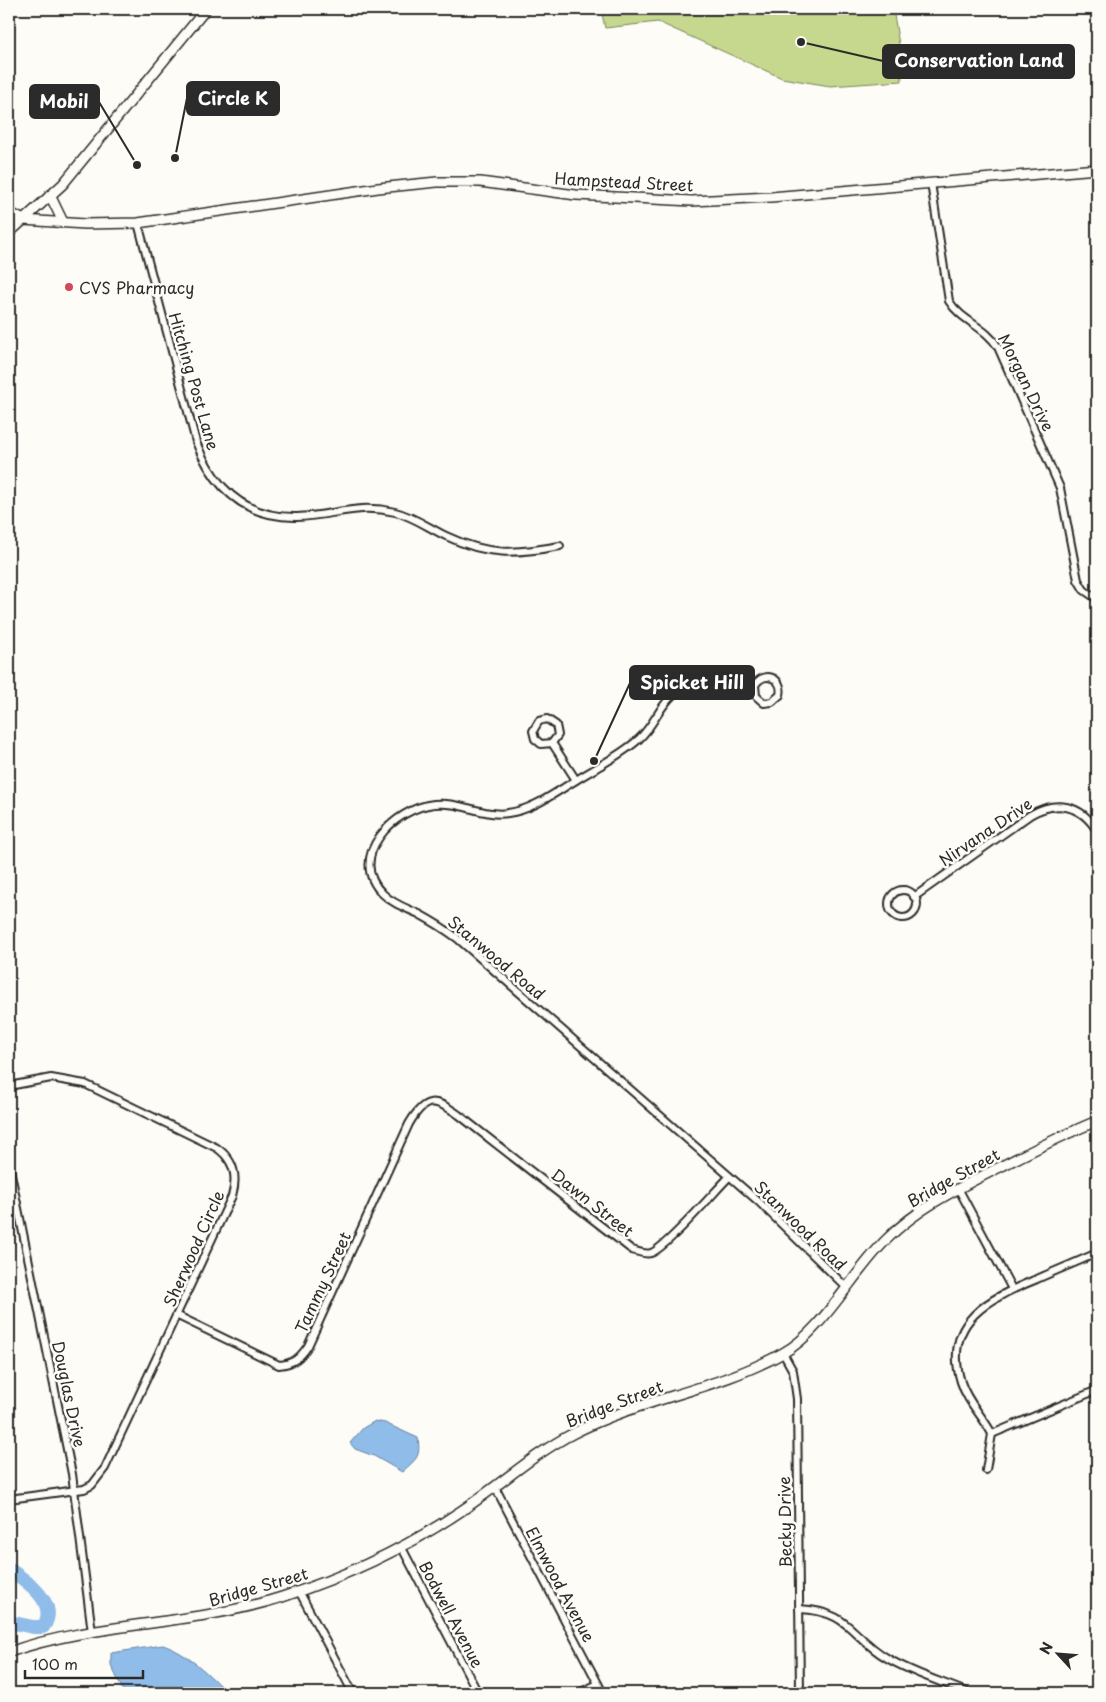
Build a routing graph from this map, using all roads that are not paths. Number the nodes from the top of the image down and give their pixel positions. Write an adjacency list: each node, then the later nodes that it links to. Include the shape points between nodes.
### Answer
1 (206, 9): 4 (main road, via 108,130)
2 (1097, 170): 3 (main road, Hampstead Street)
3 (932, 183): 8 (main road, Hampstead Street, via 771,197 661,201 576,195 480,182 419,183); 11 (street, Morgan Drive, via 949,301 962,316 987,332 998,347 1060,488 1078,580 1084,590)
4 (50, 195): 6 (main road); 7 (main road)
5 (9, 212): 6 (main road)
6 (23, 220): 7 (main road, Hampstead Street); 9 (main road)
7 (63, 222): 8 (main road, Hampstead Street)
8 (138, 223): 10 (street, Hitching Post Lane, via 196,442 211,475 230,495 255,509 280,516 360,507 396,512 470,546 497,553)
9 (9, 233)
10 (560, 546)
11 (1097, 599)
12 (755, 686): 12 (street, Stanwood Road, via 756,696 764,703 774,701 780,692 780,684 771,677 761,679); 14 (street, Stanwood Road, via 720,677 692,682 668,700 639,739)
13 (552, 743): 13 (street, via 558,735 556,725 547,719 539,722 533,731 535,738 541,744); 14 (street)
14 (576, 780): 21 (street, Stanwood Road, via 534,804 509,813 492,814 446,803 414,809 393,821 378,837 371,856 372,876 378,889 390,900 457,938)
15 (1097, 831): 16 (street, Nirvana Drive, via 1075,810 1048,806 1030,815)
16 (914, 897): 16 (street, via 907,891 895,894 890,900 892,913 904,918 913,914 917,906)
17 (9, 1086): 26 (street, Sherwood Circle, via 51,1078 85,1084 217,1148 230,1160 236,1178 232,1196)
18 (432, 1102): 21 (street, Dawn Street, via 444,1105 459,1115 632,1250 641,1253 659,1249); 26 (street, Tammy Street, via 420,1108 409,1124 308,1346 296,1360 290,1365 279,1365)
19 (1097, 1121): 22 (main road, Bridge Street)
20 (9, 1164): 32 (street, Douglas Drive)
21 (729, 1177): 24 (street, Stanwood Road)
22 (958, 1188): 24 (main road, Bridge Street, via 899,1227); 25 (street)
23 (1097, 1253): 25 (street)
24 (846, 1287): 27 (main road, Bridge Street, via 811,1330)
25 (1012, 1289): 29 (street, via 972,1316 962,1330 957,1348 960,1381)
26 (178, 1316): 32 (street, Sherwood Circle, via 105,1468 92,1485)
27 (783, 1353): 31 (main road, Bridge Street, via 730,1377 576,1432); 36 (street, Becky Drive, via 793,1371 797,1399)
28 (1097, 1390): 29 (street)
29 (992, 1434): 30 (street)
30 (986, 1470)
31 (495, 1487): 34 (main road, Bridge Street); 39 (street, Elmwood Avenue)
32 (75, 1490): 33 (street, Sherwood Circle); 37 (street, Douglas Drive)
33 (9, 1499)
34 (402, 1548): 35 (main road, Bridge Street, via 352,1572); 41 (street, Bodwell Avenue)
35 (299, 1591): 37 (main road, Bridge Street, via 217,1614); 40 (street)
36 (799, 1609): 44 (street, Becky Drive); 45 (street, via 826,1612 885,1657)
37 (92, 1632): 38 (main road, Bridge Street)
38 (9, 1652)
39 (598, 1684): 42 (street); 43 (street, Elmwood Avenue)
40 (353, 1693)
41 (478, 1693)
42 (579, 1693)
43 (603, 1693)
44 (800, 1693)
45 (969, 1693)

